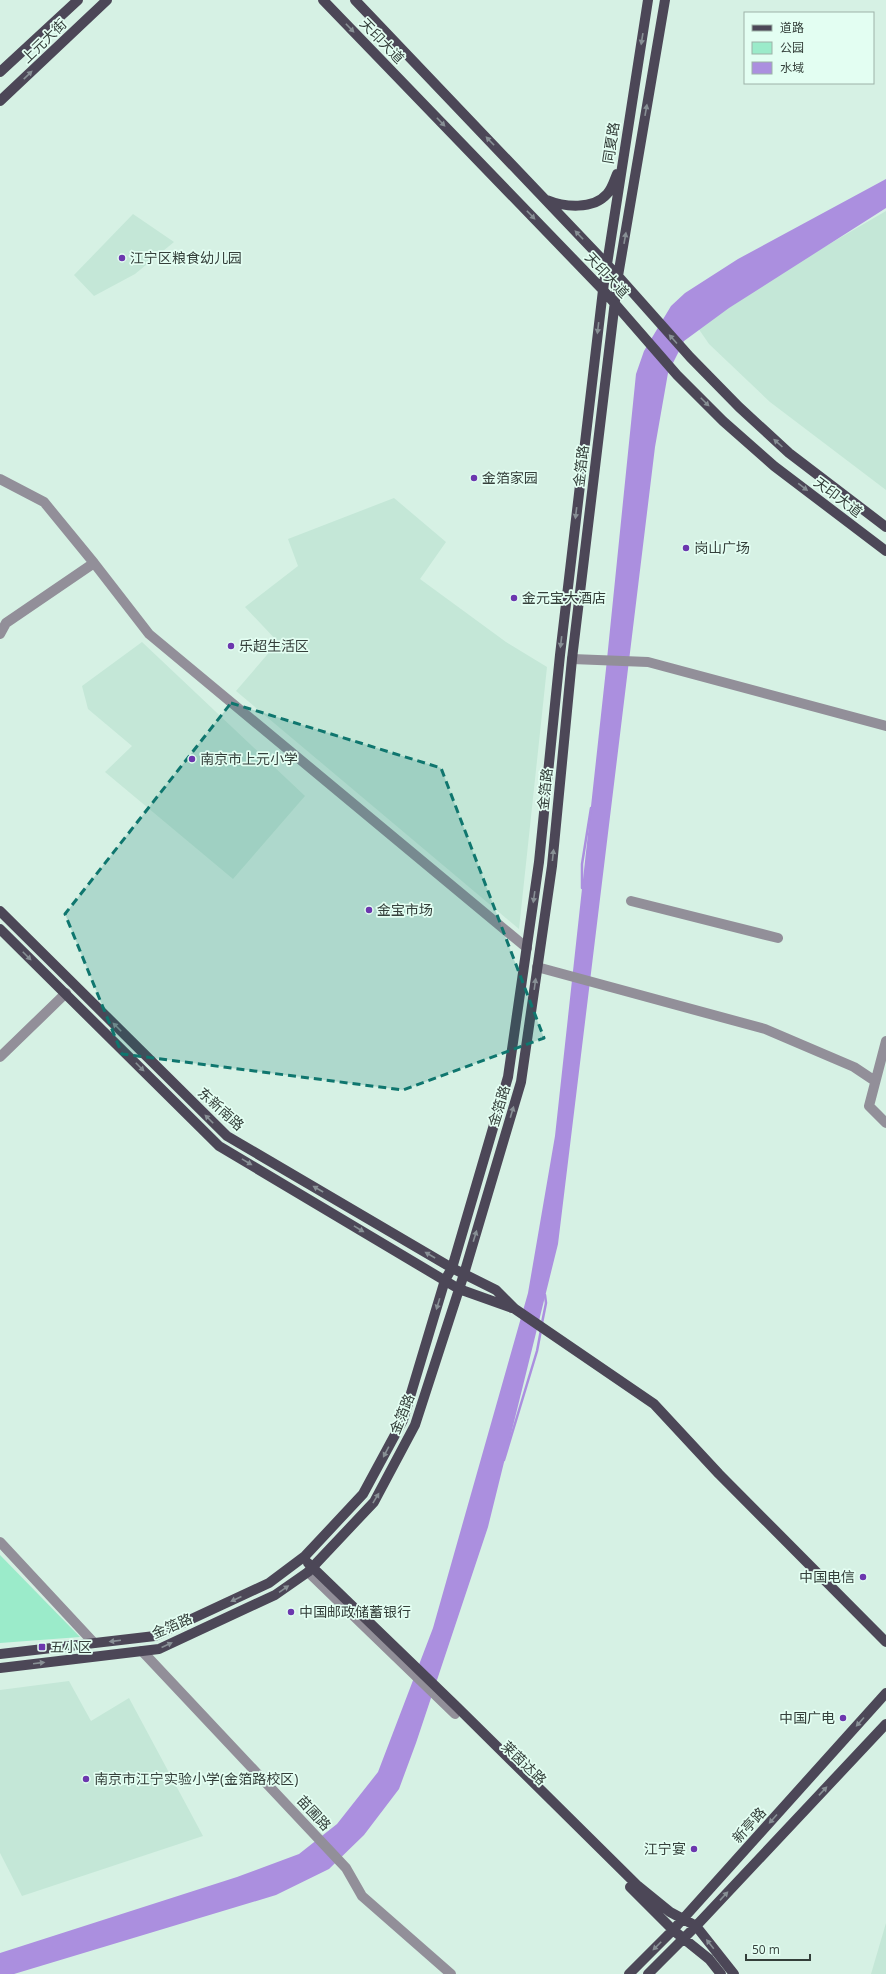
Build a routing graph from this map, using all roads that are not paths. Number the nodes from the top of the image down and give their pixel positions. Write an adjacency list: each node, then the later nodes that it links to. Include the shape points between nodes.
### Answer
1 (78, 0): 7 (main road, 上元大街)
2 (107, 0): 8 (main road, 上元大街, one-way to 2)
3 (323, 0): 13 (main road, 天印大道, one-way to 13)
4 (355, 0): 10 (main road, 天印大道, one-way to 4)
5 (648, 0): 9 (main road, 同夏路, one-way to 9)
6 (665, 0): 12 (main road, 同夏路, one-way to 6)
7 (0, 72)
8 (0, 101)
9 (623, 159): 10 (main road, via 608,193 601,199 592,203 567,205); 11 (main road, 同夏路)
10 (544, 198): 11 (main road, 天印大道, one-way to 10)
11 (606, 264): 12 (main road, 天印大道); 13 (main road, 同夏路)
12 (618, 276): 14 (main road, 金箔路); 16 (main road, 天印大道, one-way to 12, via 789,453 739,408)
13 (603, 290): 14 (main road, 天印大道); 26 (main road, 金箔路, one-way to 26, via 560,655 539,862)
14 (615, 304): 17 (main road, 天印大道, one-way to 17, via 677,375 723,421 774,466); 20 (main road, 金箔路)
15 (0, 479): 18 (street, via 44,502)
16 (886, 527)
17 (886, 551)
18 (94, 562): 19 (street, via 6,623); 26 (street, via 149,634)
19 (0, 634)
20 (572, 659): 21 (street, via 648,662); 27 (main road, 金箔路, one-way to 20, via 552,866)
21 (886, 726)
22 (631, 901): 25 (street)
23 (0, 911): 33 (main road, 东新南路, one-way to 23, via 227,1136)
24 (0, 929): 28 (main road, 东新南路, one-way to 28)
25 (778, 938)
26 (527, 948): 33 (main road, 金箔路, via 508,1077)
27 (537, 967): 31 (street, via 765,1029 854,1067); 34 (main road, 金箔路, one-way to 27, via 521,1082)
28 (66, 993): 30 (street); 35 (main road, 东新南路, one-way to 35, via 219,1146)
29 (886, 1041): 31 (street)
30 (0, 1057)
31 (875, 1081): 32 (street, via 868,1106)
32 (886, 1123)
33 (452, 1268): 34 (main road, 东新南路); 35 (main road, 金箔路)
34 (464, 1274): 36 (main road, 金箔路); 37 (main road, 东新南路, via 496,1290)
35 (445, 1280): 36 (main road, 东新南路); 39 (main road, 金箔路, one-way to 39, via 403,1420 363,1494)
36 (460, 1289): 37 (main road, 东新南路); 40 (main road, 金箔路, one-way to 36, via 374,1502 412,1432)
37 (515, 1310): 41 (main road, via 654,1404 719,1474)
38 (0, 1542): 42 (street)
39 (303, 1558): 40 (main road); 42 (main road, 金箔路, one-way to 42, via 269,1583 155,1636)
40 (310, 1569): 43 (main road, 金箔路, one-way to 40, via 159,1649 275,1595); 46 (street)
41 (886, 1642)
42 (94, 1643): 44 (main road, 金箔路)
43 (142, 1651): 45 (main road, 金箔路, one-way to 43); 54 (street, 苗圃路, via 346,1868 362,1896)
44 (0, 1654)
45 (0, 1668)
46 (424, 1680): 48 (main road)
47 (886, 1693): 50 (main road, 新亭路, one-way to 50)
48 (455, 1709): 50 (main road, via 638,1886 670,1912); 52 (main road, 莱茵达路)
49 (886, 1724): 51 (main road, one-way to 49)
50 (683, 1919): 51 (main road); 52 (main road, 新亭路)
51 (696, 1926): 53 (main road); 58 (main road, one-way to 51)
52 (674, 1930): 53 (main road, 莱茵达路); 55 (main road, 新亭路, one-way to 55)
53 (684, 1938): 56 (main road); 57 (main road, 莱茵达路, via 709,1959)
54 (450, 1974)
55 (630, 1974)
56 (648, 1974)
57 (721, 1974)
58 (734, 1974)

